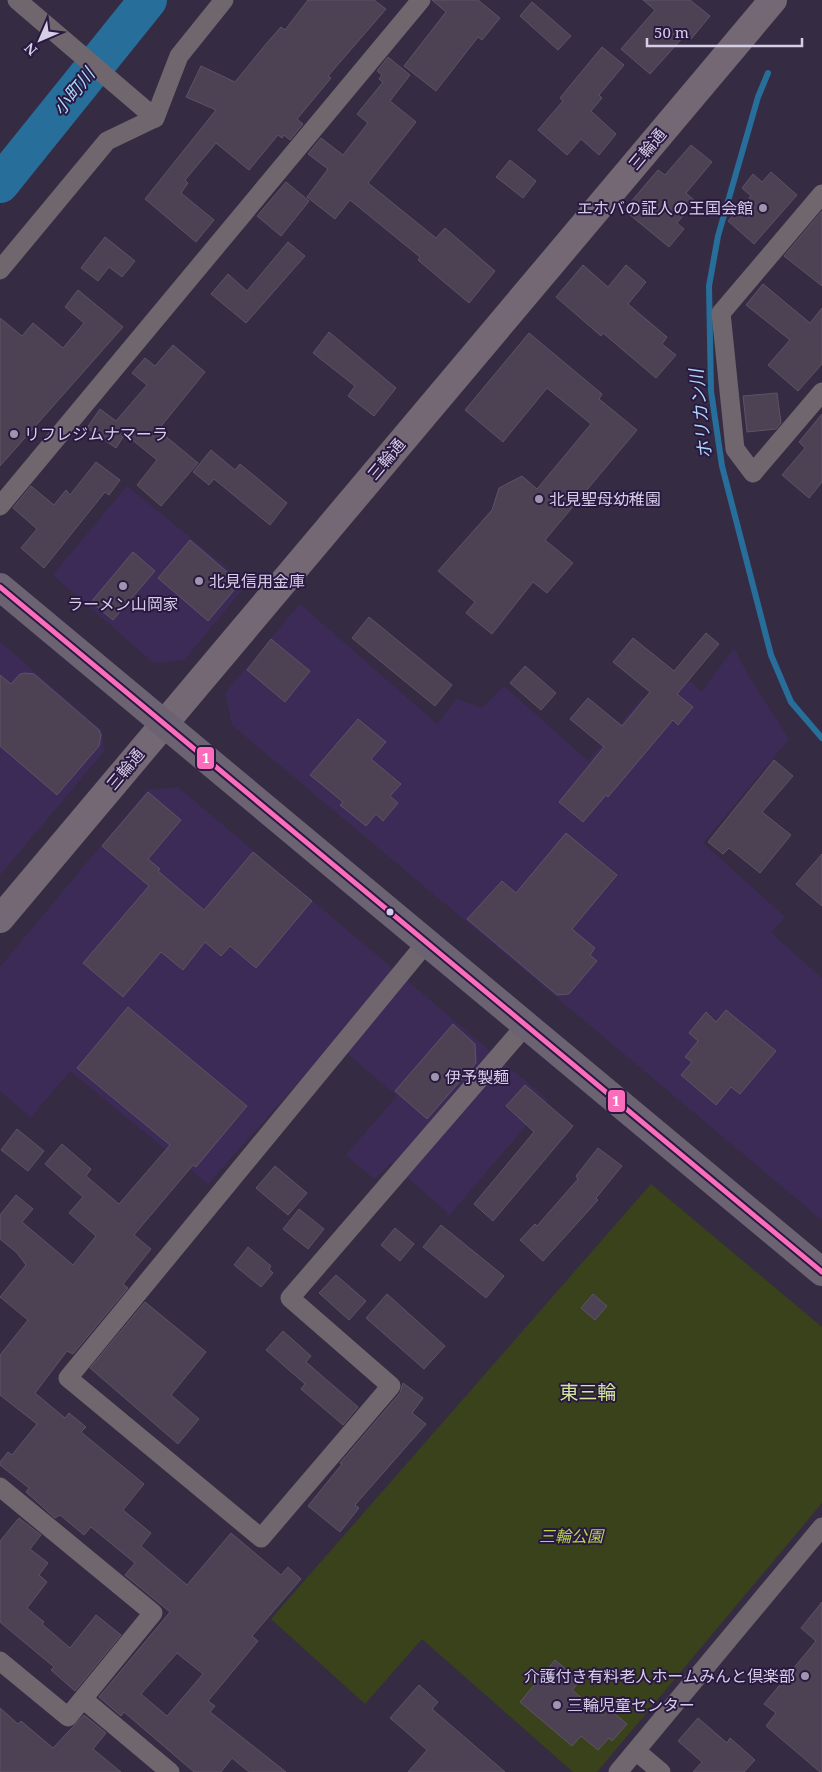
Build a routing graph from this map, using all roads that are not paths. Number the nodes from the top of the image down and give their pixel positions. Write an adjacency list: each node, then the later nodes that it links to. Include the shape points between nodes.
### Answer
1 (17, 0): 5 (street)
2 (224, 0): 5 (street, via 179,56)
3 (421, 0): 9 (street)
4 (773, 0): 11 (street, 三輪通)
5 (155, 118): 7 (street, via 107,141)
6 (822, 194): 8 (street, via 721,313 735,449 753,473)
7 (0, 270)
8 (822, 392)
9 (0, 506)
10 (0, 587): 11 (highway)
11 (163, 723): 12 (street, 三輪通); 13 (highway)
12 (0, 919)
13 (426, 943): 14 (highway); 14 (street, via 68,1378 261,1538 391,1386 290,1298)
14 (525, 1026): 15 (highway)
15 (822, 1272)
16 (0, 1487): 19 (street, via 153,1613)
17 (822, 1526): 20 (street)
18 (0, 1660): 19 (street, via 68,1717)
19 (83, 1699): 21 (street)
20 (636, 1751): 22 (street); 23 (street)
21 (170, 1772)
22 (618, 1772)
23 (661, 1772)

